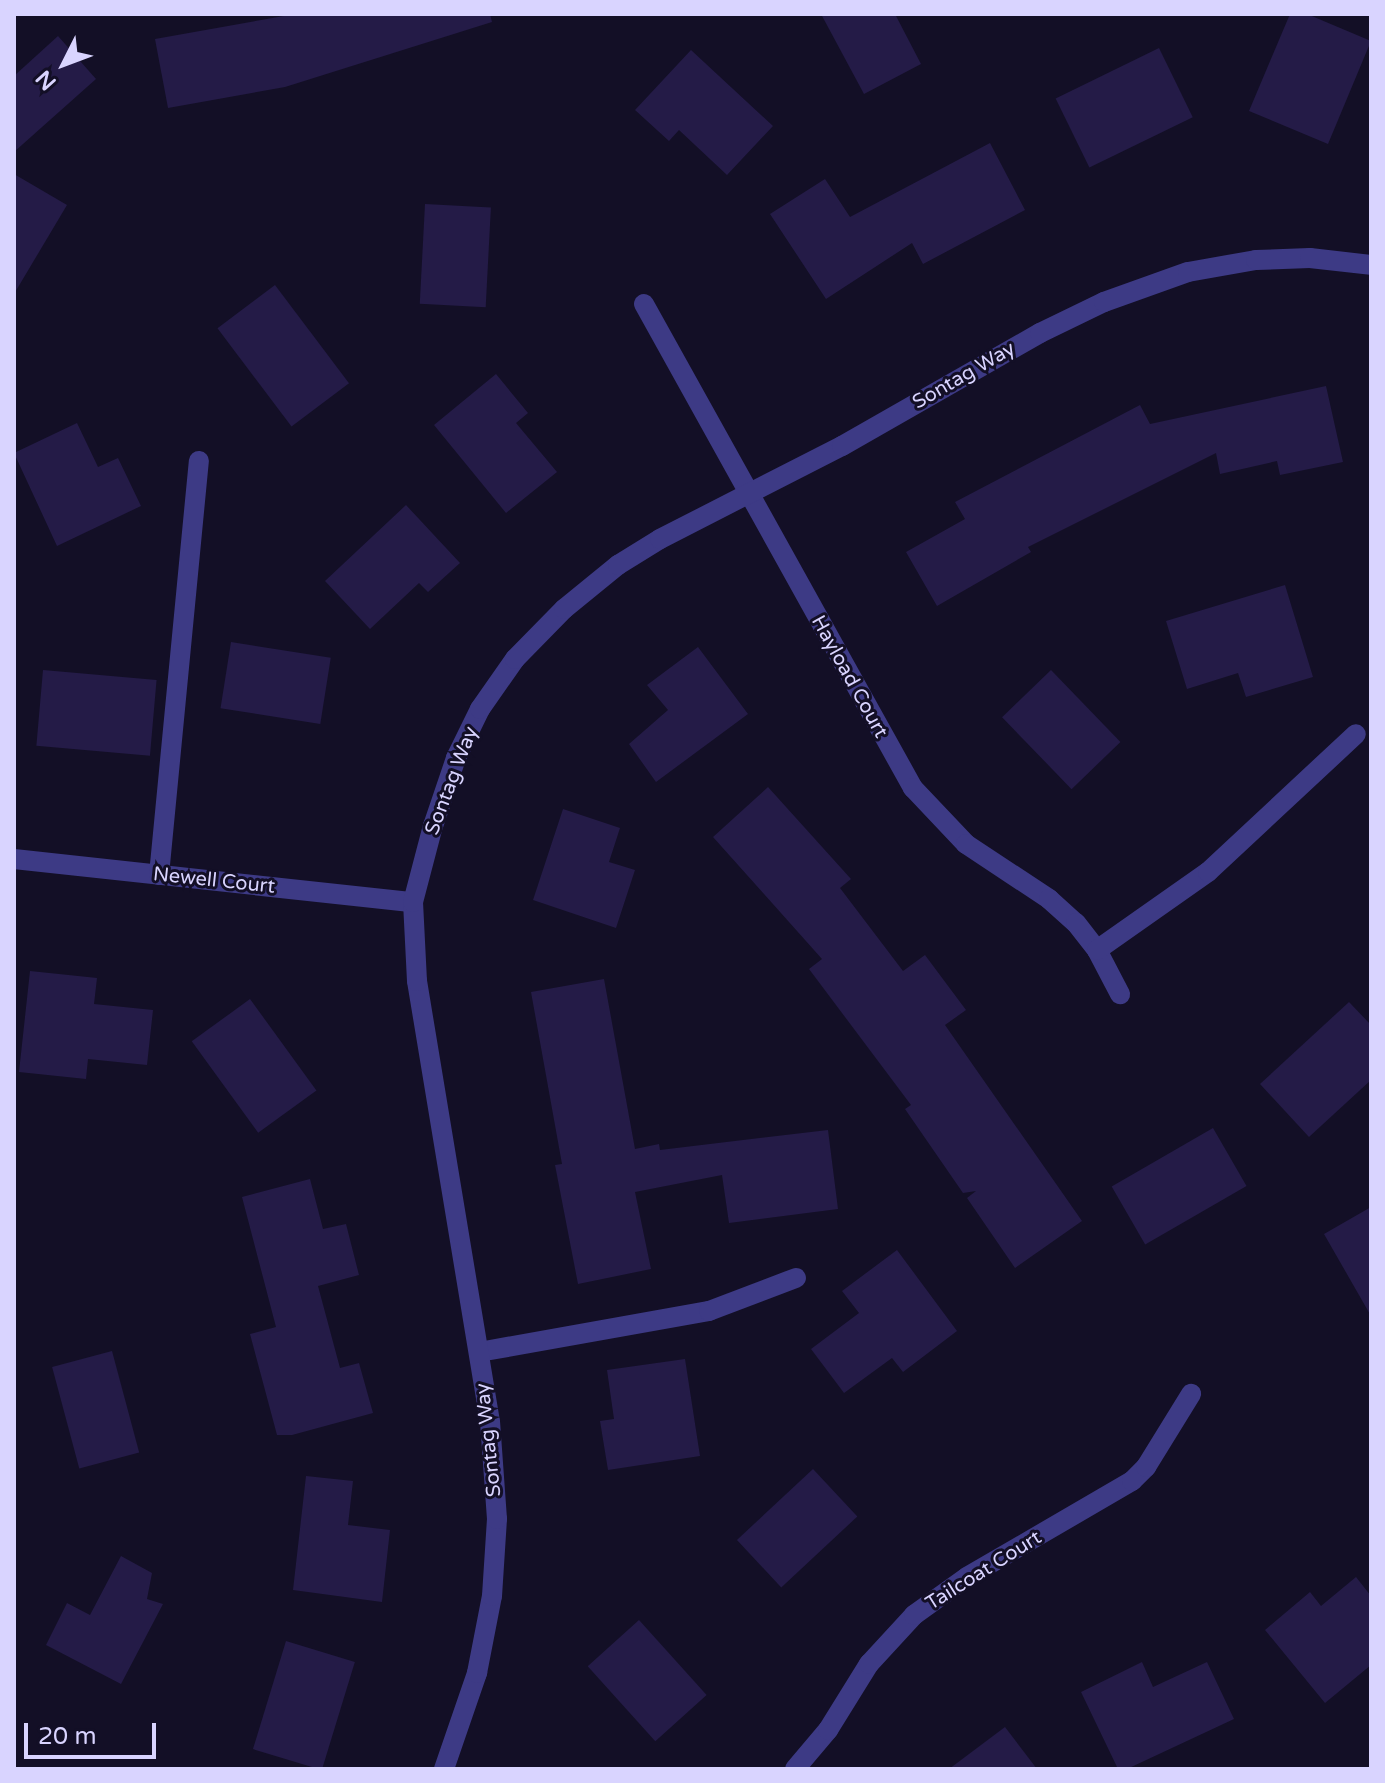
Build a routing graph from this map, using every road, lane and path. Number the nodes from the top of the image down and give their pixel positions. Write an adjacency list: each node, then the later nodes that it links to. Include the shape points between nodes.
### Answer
1 (1371, 265): 4 (street, Sontag Way, via 1310,258 1256,260 1157,281 1040,333)
2 (644, 304): 4 (street, Hayload Court)
3 (199, 461): 7 (street)
4 (749, 493): 8 (street, Sontag Way, via 618,565 515,659 480,709 456,758); 9 (street, Hayload Court, via 913,788 966,844 1049,899)
5 (1356, 734): 9 (street, via 1208,872)
6 (14, 859): 7 (street, Newell Court)
7 (159, 875): 8 (street, Newell Court)
8 (413, 902): 12 (street, Sontag Way, via 417,981)
9 (1097, 950): 10 (street, Hayload Court)
10 (1120, 994)
11 (796, 1278): 12 (street, via 709,1311)
12 (479, 1352): 14 (street, Sontag Way, via 497,1519 492,1596 477,1673)
13 (1191, 1394): 15 (street, Tailcoat Court, via 1132,1481 967,1577 914,1615 869,1664 828,1730)
14 (444, 1769)
15 (795, 1769)

